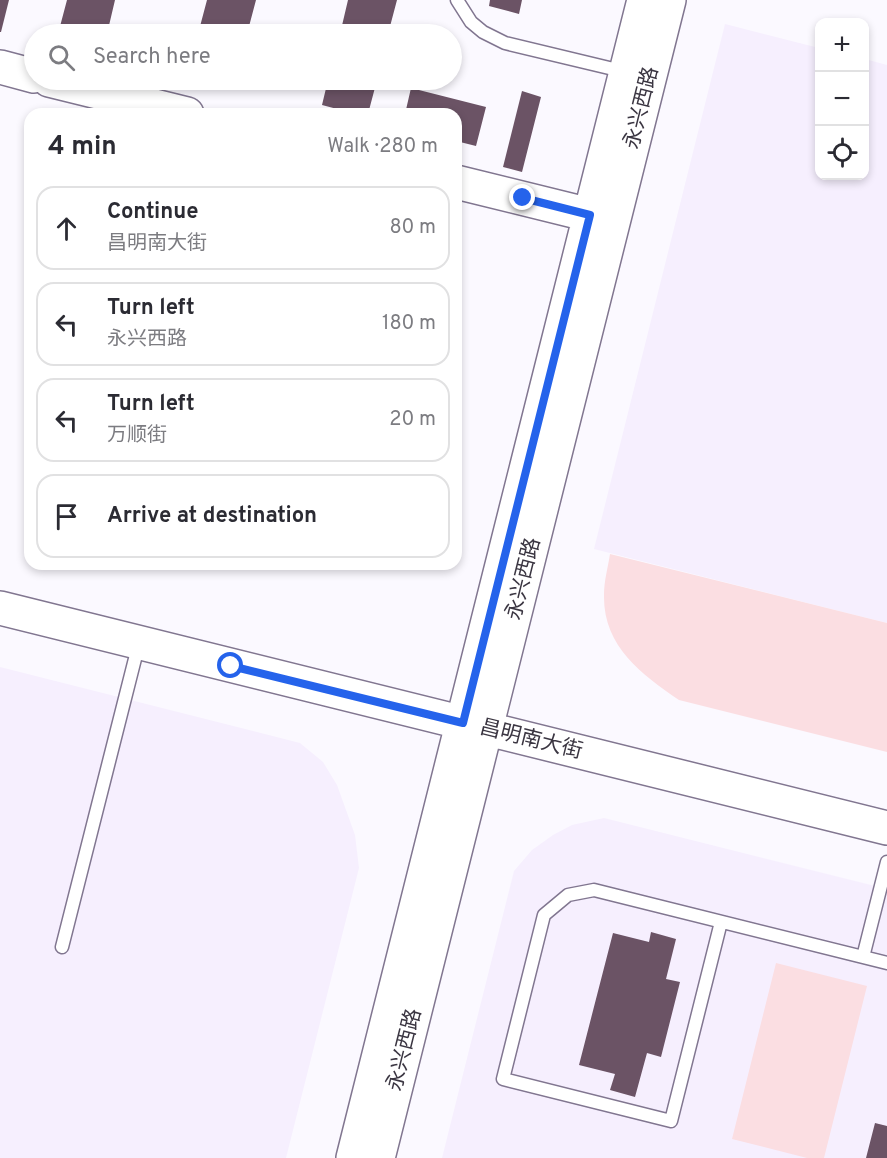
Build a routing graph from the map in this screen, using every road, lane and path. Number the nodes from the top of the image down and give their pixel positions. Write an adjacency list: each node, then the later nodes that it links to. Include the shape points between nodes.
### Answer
1 (457, 0): 5 (lane, via 471,22 504,44)
2 (644, 0): 5 (main road, 永兴西路)
3 (669, 0): 14 (main road, 永兴西路)
4 (0, 67): 6 (main road)
5 (626, 72): 10 (main road, 永兴西路)
6 (24, 73)
7 (90, 90): 8 (main road)
8 (163, 108)
9 (462, 183): 10 (main road)
10 (590, 215): 14 (main road, 永兴西路)
11 (0, 585): 14 (main road, 昌明南大街)
12 (0, 608): 13 (main road, 昌明南大街)
13 (139, 643): 14 (main road, 昌明南大街); 19 (lane)
14 (477, 715): 15 (main road, 昌明南大街); 16 (main road, 昌明南大街); 22 (main road, 永兴西路); 23 (main road, 永兴西路)
15 (887, 805)
16 (887, 828)
17 (887, 862): 20 (lane)
18 (721, 922): 18 (lane, via 671,1121 503,1079 544,915 555,904 568,895 594,890); 20 (lane)
19 (62, 947)
20 (863, 957): 21 (lane)
21 (887, 963)
22 (353, 1158)
23 (378, 1158)

